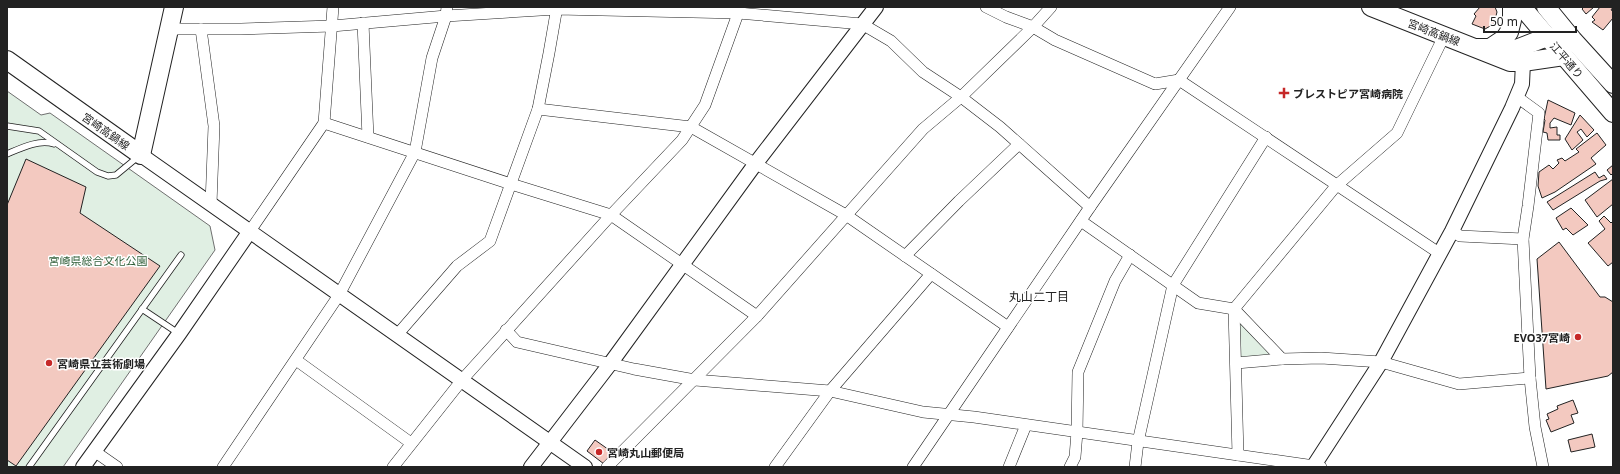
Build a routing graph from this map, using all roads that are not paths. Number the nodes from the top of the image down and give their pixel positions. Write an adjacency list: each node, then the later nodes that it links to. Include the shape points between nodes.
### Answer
1 (174, 7): 19 (main road, 宮崎高鍋線)
2 (333, 7): 17 (street)
3 (876, 7): 16 (street)
4 (986, 7): 18 (street)
5 (1051, 7): 18 (street)
6 (1230, 7): 29 (street)
7 (1371, 7): 21 (main road, 宮崎高鍋線)
8 (1512, 7): 24 (main road, via 1512,20 1505,38 1490,48)
9 (1522, 7): 22 (main road, 江平通り)
10 (1546, 7): 23 (main road, 江平通り)
11 (557, 8): 12 (street); 14 (street); 33 (street)
12 (657, 9): 13 (street)
13 (739, 10): 16 (street); 37 (street, via 705,105)
14 (446, 12): 15 (street); 42 (street, via 432,58)
15 (364, 23): 17 (street); 38 (street)
16 (862, 24): 31 (street, via 891,41 923,72); 45 (street)
17 (332, 26): 20 (street); 35 (street)
18 (1034, 27): 29 (street, via 1055,40 1155,84); 31 (street)
19 (170, 29): 20 (street); 44 (main road, 宮崎高鍋線)
20 (201, 29): 48 (street, via 214,126)
21 (1444, 36): 24 (main road, 宮崎高鍋線); 47 (street, via 1397,133)
22 (1547, 37): 23 (main road); 25 (main road); 26 (main road, 江平通り)
23 (1573, 40): 30 (main road, 江平通り)
24 (1474, 48): 25 (main road, 宮崎高鍋線)
25 (1498, 56): 28 (main road, 宮崎高鍋線, via 1510,62)
26 (1564, 56): 28 (main road, 宮崎高鍋線); 34 (main road, 江平通り)
27 (7, 60): 44 (main road, 宮崎高鍋線)
28 (1523, 62): 32 (street, via 1522,84)
29 (1179, 80): 39 (street); 49 (street)
30 (1613, 84)
31 (961, 97): 40 (street); 51 (street, via 923,129)
32 (1516, 97): 54 (street); 55 (street, via 1539,113)
33 (538, 109): 37 (street); 46 (street)
34 (1613, 113)
35 (324, 123): 38 (street); 53 (street)
36 (7, 126): 41 (lane, via 39,131)
37 (691, 127): 45 (street); 50 (street, via 682,140)
38 (368, 137): 42 (street)
39 (1266, 137): 47 (street); 62 (street)
40 (1019, 144): 49 (street); 59 (street, via 959,200)
41 (58, 145): 43 (lane, via 41,142); 44 (lane, via 97,172 108,176 116,175)
42 (415, 152): 46 (street); 63 (street)
43 (7, 154)
44 (141, 155): 48 (street)
45 (756, 163): 51 (street); 60 (street)
46 (511, 184): 50 (street); 70 (street, via 490,241 457,266)
47 (1336, 186): 56 (street); 65 (street)
48 (211, 204): 53 (street)
49 (1090, 207): 52 (street)
50 (611, 215): 60 (street); 68 (street)
51 (846, 215): 59 (street); 66 (street)
52 (1081, 221): 58 (street); 67 (street)
53 (250, 231): 63 (street); 69 (street)
54 (1452, 231): 55 (street, via 1460,236); 56 (street)
55 (1523, 239): 76 (street)
56 (1440, 253): 73 (street)
57 (181, 255): 64 (lane)
58 (1130, 255): 62 (street); 82 (street, via 1115,281 1078,372)
59 (905, 256): 61 (street)
60 (683, 265): 66 (street); 74 (street)
61 (931, 274): 67 (street); 79 (street)
62 (1173, 285): 65 (street, via 1198,302); 84 (street)
63 (339, 295): 70 (street); 72 (street)
64 (142, 309): 69 (lane); 88 (lane)
65 (1234, 309): 71 (street); 75 (street)
66 (757, 316): 78 (street)
67 (1008, 327): 80 (street)
68 (506, 330): 74 (street, via 517,342); 77 (street)
69 (179, 334): 86 (street)
70 (397, 335): 77 (street)
71 (1282, 359): 73 (street, via 1321,358); 75 (street)
72 (296, 360): 85 (street); 91 (street)
73 (1381, 362): 76 (street, via 1459,384); 101 (street)
74 (610, 364): 78 (street); 83 (street)
75 (1236, 364): 87 (street)
76 (1530, 378): 102 (street)
77 (462, 380): 83 (street); 85 (street)
78 (695, 380): 79 (street); 95 (street)
79 (830, 391): 80 (street, via 923,412); 96 (street)
80 (948, 415): 81 (street); 97 (street)
81 (1026, 425): 82 (street); 98 (street)
82 (1077, 432): 84 (street); 99 (street, via 1075,457)
83 (550, 441): 93 (street); 94 (street)
84 (1138, 442): 87 (street); 100 (street)
85 (411, 443): 92 (street)
86 (94, 450): 89 (street); 90 (street)
87 (1238, 455): 101 (street)
88 (29, 467)
89 (83, 467)
90 (117, 467)
91 (223, 467)
92 (392, 467)
93 (531, 467)
94 (585, 467)
95 (607, 467)
96 (775, 467)
97 (914, 467)
98 (1009, 467)
99 (1070, 467)
100 (1135, 467)
101 (1316, 467)
102 (1542, 467)

